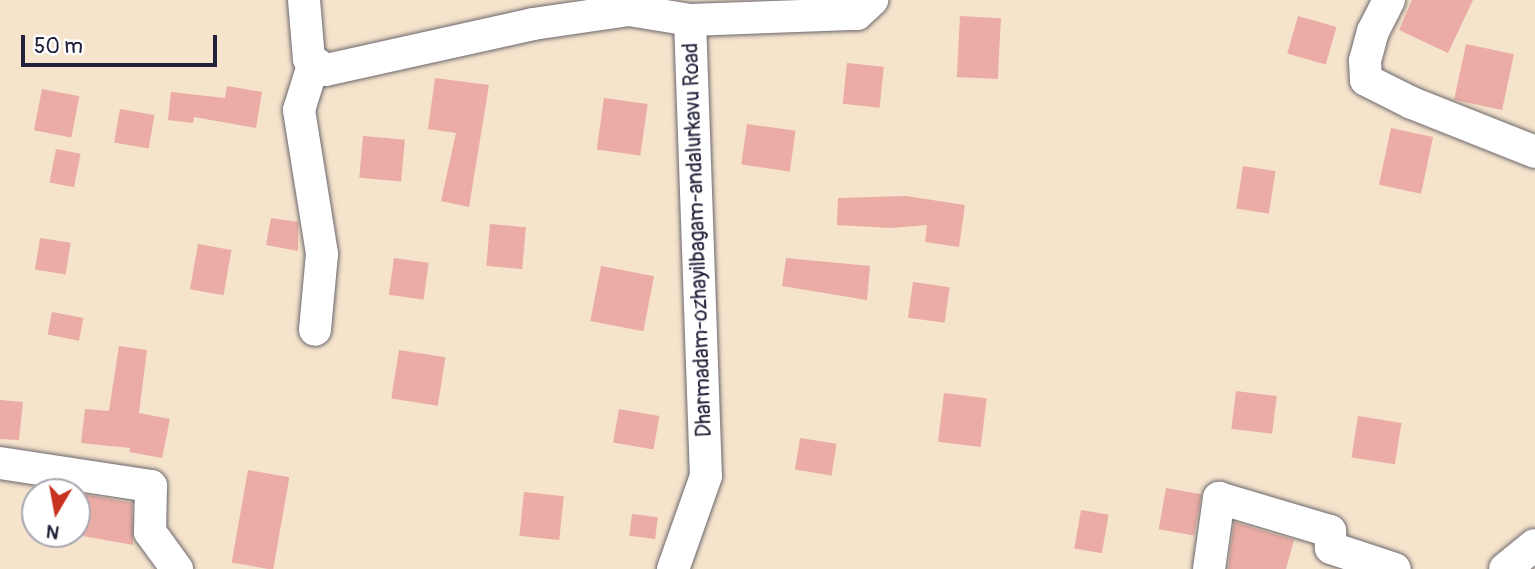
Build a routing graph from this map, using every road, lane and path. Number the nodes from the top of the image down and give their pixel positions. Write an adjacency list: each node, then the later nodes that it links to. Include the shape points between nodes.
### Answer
1 (304, 0): 5 (street, via 309,59)
2 (873, 0): 4 (street, via 857,14)
3 (1390, 0): 6 (street, via 1370,41 1366,80)
4 (690, 20): 5 (street, Dharmadam-ozhayilbagam-andalurkavu Road, via 629,10 533,24 326,69); 11 (street, Dharmadam-ozhayilbagam-andalurkavu Road, via 706,476)
5 (314, 62): 7 (street, via 299,110 322,254)
6 (1535, 152)
7 (316, 330)
8 (0, 463): 10 (street, via 150,486 150,532)
9 (1535, 545): 14 (street)
10 (177, 569)
11 (673, 569)
12 (1209, 569): 13 (street, via 1219,498 1330,531 1331,548)
13 (1395, 569)
14 (1505, 569)

